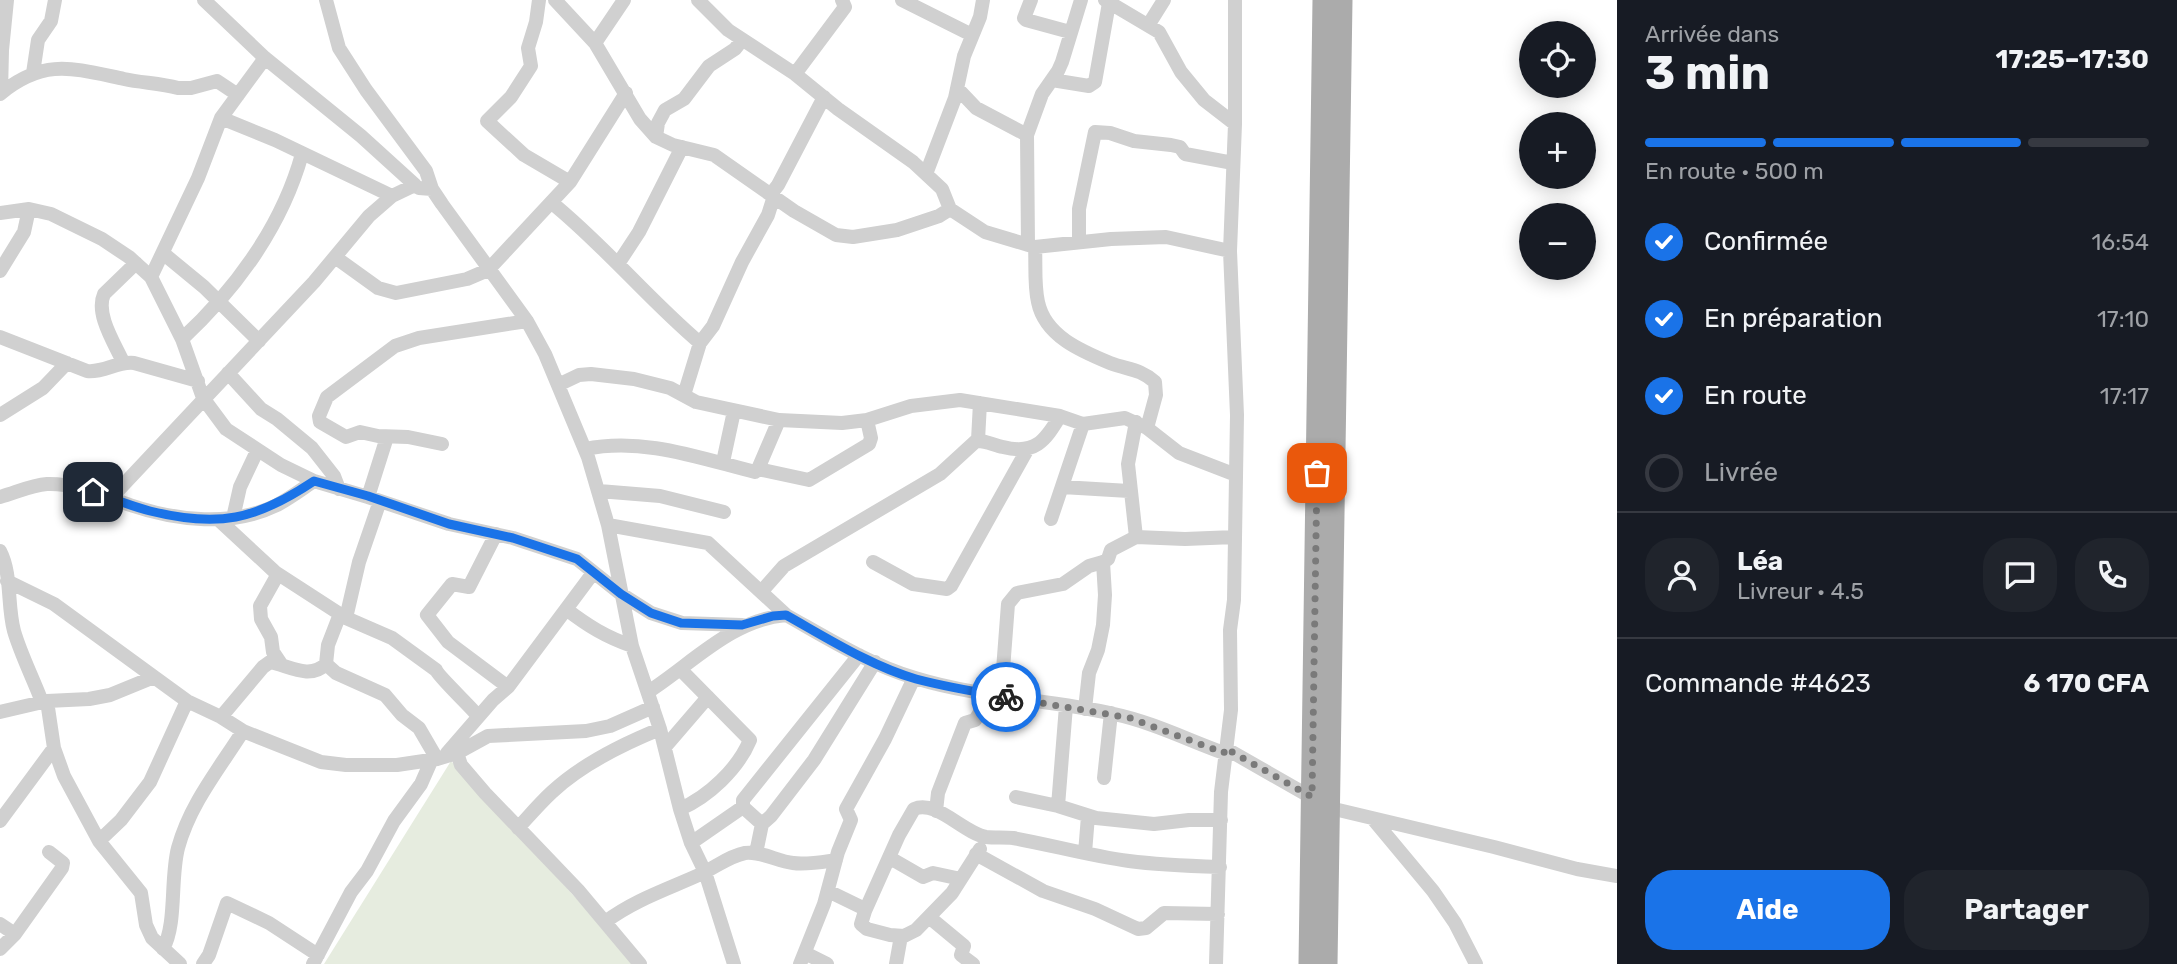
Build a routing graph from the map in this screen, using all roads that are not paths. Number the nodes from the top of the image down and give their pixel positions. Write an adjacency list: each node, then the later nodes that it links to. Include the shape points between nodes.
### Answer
1 (7, 0): 30 (street)
2 (55, 0): 25 (street, via 51,21 38,40)
3 (204, 0): 24 (street)
4 (326, 0): 43 (street, via 339,48 426,171)
5 (539, 0): 41 (street, via 528,50 531,66 511,97 487,121 524,155)
6 (555, 0): 23 (street)
7 (624, 0): 23 (street)
8 (698, 0): 22 (street)
9 (842, 0): 26 (street, via 845,7)
10 (902, 0): 21 (street)
11 (983, 0): 21 (street)
12 (1031, 0): 20 (street, via 1026,20)
13 (1081, 0): 20 (street)
14 (1164, 0): 19 (street)
15 (1235, 0): 34 (street)
16 (1323, 0): 146 (main road)
17 (1342, 0): 146 (main road)
18 (1107, 1): 19 (street); 27 (street, via 1095,82 1089,86)
19 (1149, 24): 34 (street, via 1204,100)
20 (1070, 32): 27 (street)
21 (972, 35): 28 (street)
22 (742, 40): 26 (street); 36 (street, via 709,66 684,99 665,110)
23 (595, 43): 29 (street)
24 (265, 58): 31 (street); 42 (street)
25 (33, 73): 30 (street); 31 (street, via 80,69 178,88 217,80)
26 (795, 74): 32 (street)
27 (1052, 80): 35 (street, via 1038,101)
28 (957, 88): 35 (street, via 976,108); 40 (street)
29 (626, 93): 36 (street); 41 (street)
30 (1, 94)
31 (238, 95): 33 (street)
32 (824, 97): 40 (street); 44 (street)
33 (221, 118): 38 (street); 53 (street)
34 (1235, 124): 39 (street)
35 (1027, 135): 51 (street)
36 (656, 138): 37 (street)
37 (682, 146): 44 (street, via 714,155); 56 (street)
38 (302, 155): 45 (street); 60 (street, via 286,200)
39 (1233, 163): 50 (street, via 1185,154 1180,147 1095,132 1079,209); 52 (street)
40 (926, 174): 48 (street, via 942,189)
41 (570, 182): 46 (street)
42 (415, 185): 43 (street); 45 (street)
43 (432, 189): 57 (street)
44 (772, 195): 48 (street, via 836,235 853,237 923,223); 65 (street, via 768,215 713,326)
45 (392, 196): 54 (street)
46 (552, 204): 56 (street); 57 (street)
47 (29, 208): 49 (street); 55 (street, via 66,220); 58 (street, via 24,232)
48 (950, 209): 51 (street, via 985,232)
49 (0, 213)
50 (1079, 242): 51 (street); 52 (street, via 1166,237)
51 (1031, 246): 80 (street, via 1038,302 1058,336 1113,364 1137,369 1155,382 1156,395)
52 (1230, 251): 89 (street)
53 (164, 254): 59 (street); 60 (street)
54 (335, 257): 57 (street, via 378,288 396,293 467,279); 64 (street)
55 (136, 263): 59 (street); 66 (street, via 102,301)
56 (618, 264): 65 (street)
57 (488, 270): 61 (street)
58 (0, 271)
59 (151, 277): 63 (street)
60 (219, 303): 63 (street); 64 (street)
61 (527, 321): 70 (street); 81 (street, via 395,346 324,400 319,419 346,438 360,432)
62 (0, 337): 67 (street)
63 (182, 339): 69 (street)
64 (260, 341): 68 (street)
65 (700, 343): 71 (street)
66 (122, 362): 67 (street, via 93,372); 69 (street)
67 (67, 363): 75 (street, via 43,388)
68 (228, 373): 72 (street); 92 (street, via 261,410 312,448)
69 (198, 381): 72 (street)
70 (558, 385): 71 (street, via 591,373 649,382); 84 (street)
71 (684, 395): 74 (street)
72 (202, 398): 86 (street, via 226,429); 96 (street)
73 (980, 402): 76 (street); 78 (street, via 946,400); 82 (street)
74 (734, 411): 77 (street); 87 (street)
75 (0, 415)
76 (1060, 416): 79 (street); 85 (street, via 1048,436)
77 (779, 420): 78 (street); 88 (street)
78 (867, 420): 88 (street, via 869,444 809,480)
79 (1083, 424): 80 (street, via 1125,418); 91 (street)
80 (1142, 425): 89 (street, via 1179,453); 94 (street, via 1128,464)
81 (387, 437): 83 (street); 97 (street)
82 (978, 440): 85 (street); 111 (street, via 929,481 800,554)
83 (442, 444)
84 (585, 449): 87 (street, via 635,445); 93 (street)
85 (1027, 450): 106 (street, via 951,586 943,590 913,584)
86 (257, 451): 90 (street); 99 (street)
87 (723, 462): 88 (street, via 755,472)
88 (758, 469)
89 (1236, 475): 104 (street)
90 (314, 481): 92 (street); 99 (street, via 278,505)
91 (1062, 487): 94 (street); 100 (street)
92 (339, 489): 97 (street)
93 (599, 491): 98 (street, via 660,496); 101 (street)
94 (1129, 491): 103 (street)
95 (0, 497): 96 (street, via 54,484)
96 (111, 498): 99 (street, via 150,512)
97 (374, 499): 102 (street); 115 (street)
98 (724, 512)
99 (226, 519): 109 (street)
100 (1051, 519)
101 (608, 525): 111 (street, via 708,543); 112 (street)
102 (496, 534): 108 (street, via 577,559); 125 (street, via 469,587 452,584 427,615 448,642)
103 (1136, 537): 104 (street); 107 (street, via 1111,550)
104 (1235, 537): 142 (street, via 1232,682)
105 (0, 551): 110 (street, via 6,567)
106 (873, 562)
107 (1103, 562): 127 (street, via 1063,584 1032,588 1012,597); 133 (street, via 1103,625 1089,673)
108 (593, 573): 112 (street); 113 (street)
109 (278, 575): 115 (street); 120 (street, via 260,606)
110 (5, 586): 123 (street, via 60,608); 129 (street, via 15,633)
111 (761, 592): 114 (street)
112 (621, 594): 116 (street, via 651,613 681,623); 117 (street)
113 (566, 609): 117 (street, via 600,634); 125 (street)
114 (786, 615): 116 (street); 118 (street)
115 (343, 616): 121 (street, via 328,645); 136 (street, via 392,638 436,670)
116 (742, 625): 122 (street)
117 (632, 646): 126 (street)
118 (859, 655): 119 (street); 148 (street, via 743,800)
119 (875, 662): 124 (street); 155 (street, via 814,760)
120 (281, 664): 121 (street, via 310,673); 137 (street, via 270,662 263,667)
121 (326, 664): 143 (street, via 335,673 385,695)
122 (681, 670): 126 (street); 128 (street)
123 (154, 677): 129 (street, via 99,697); 130 (street)
124 (914, 678): 127 (street); 165 (street, via 846,809 850,820)
125 (508, 687): 136 (street)
126 (648, 692): 132 (street)
127 (996, 696): 131 (street); 150 (street, via 975,720 965,723)
128 (708, 697): 140 (street); 149 (street, via 750,740 715,785)
129 (44, 701): 134 (street); 141 (street)
130 (187, 701): 137 (street); 158 (street, via 150,782)
131 (1066, 706): 133 (street); 147 (street)
132 (653, 707): 138 (street); 143 (street, via 586,731 488,736)
133 (1085, 709): 135 (street)
134 (0, 712)
135 (1111, 713): 142 (street); 144 (street)
136 (478, 716): 143 (street)
137 (220, 717): 139 (street)
138 (660, 729): 140 (street); 156 (street, via 586,767 553,790)
139 (243, 731): 143 (street, via 321,762 397,765); 179 (street, via 200,795 184,829 174,869 171,931)
140 (665, 747): 149 (street)
141 (54, 748): 154 (street); 158 (street)
142 (1225, 750): 146 (street); 153 (street)
143 (442, 757): 156 (street, via 461,765); 181 (street, via 394,821)
144 (1104, 778)
145 (1016, 797): 147 (street)
146 (1321, 803): 152 (street); 190 (main road); 191 (main road)
147 (1058, 806): 151 (street)
148 (743, 807): 155 (street); 159 (street)
149 (680, 809): 159 (street)
150 (936, 810): 157 (street); 164 (street, via 914,809)
151 (1088, 816): 153 (street, via 1154,824); 162 (street)
152 (1373, 819): 168 (street); 192 (street, via 1433,891)
153 (1221, 820): 166 (street)
154 (0, 821)
155 (762, 824): 161 (street)
156 (518, 828): 174 (street)
157 (987, 837): 162 (street); 163 (street)
158 (99, 841): 179 (street, via 141,893 146,925)
159 (691, 843): 167 (street)
160 (49, 852): 176 (street, via 64,865)
161 (756, 853): 165 (street, via 797,864); 167 (street, via 726,860)
162 (1084, 853): 166 (street, via 1173,866)
163 (976, 854): 169 (street); 172 (street, via 1044,891 1138,929 1167,913)
164 (890, 858): 169 (street, via 923,877 933,873); 171 (street)
165 (836, 860): 170 (street)
166 (1220, 867): 172 (street)
167 (705, 872): 174 (street, via 621,910); 185 (street)
168 (1617, 876)
169 (961, 879): 173 (street)
170 (828, 891): 171 (street); 180 (street)
171 (865, 911): 177 (street, via 861,924 867,929)
172 (1218, 914): 189 (street)
173 (929, 917): 177 (street); 188 (street, via 964,946 961,955)
174 (605, 922): 184 (street)
175 (0, 924): 176 (street)
176 (15, 934): 178 (street)
177 (901, 936): 187 (street)
178 (0, 950)
179 (163, 955): 182 (street)
180 (803, 958): 186 (street)
181 (316, 960): 183 (street, via 269,923 227,903)
182 (180, 964)
183 (204, 964)
184 (640, 964)
185 (734, 964)
186 (827, 964)
187 (896, 964)
188 (973, 964)
189 (1216, 964)
190 (1309, 964)
191 (1327, 964)
192 (1476, 964)

